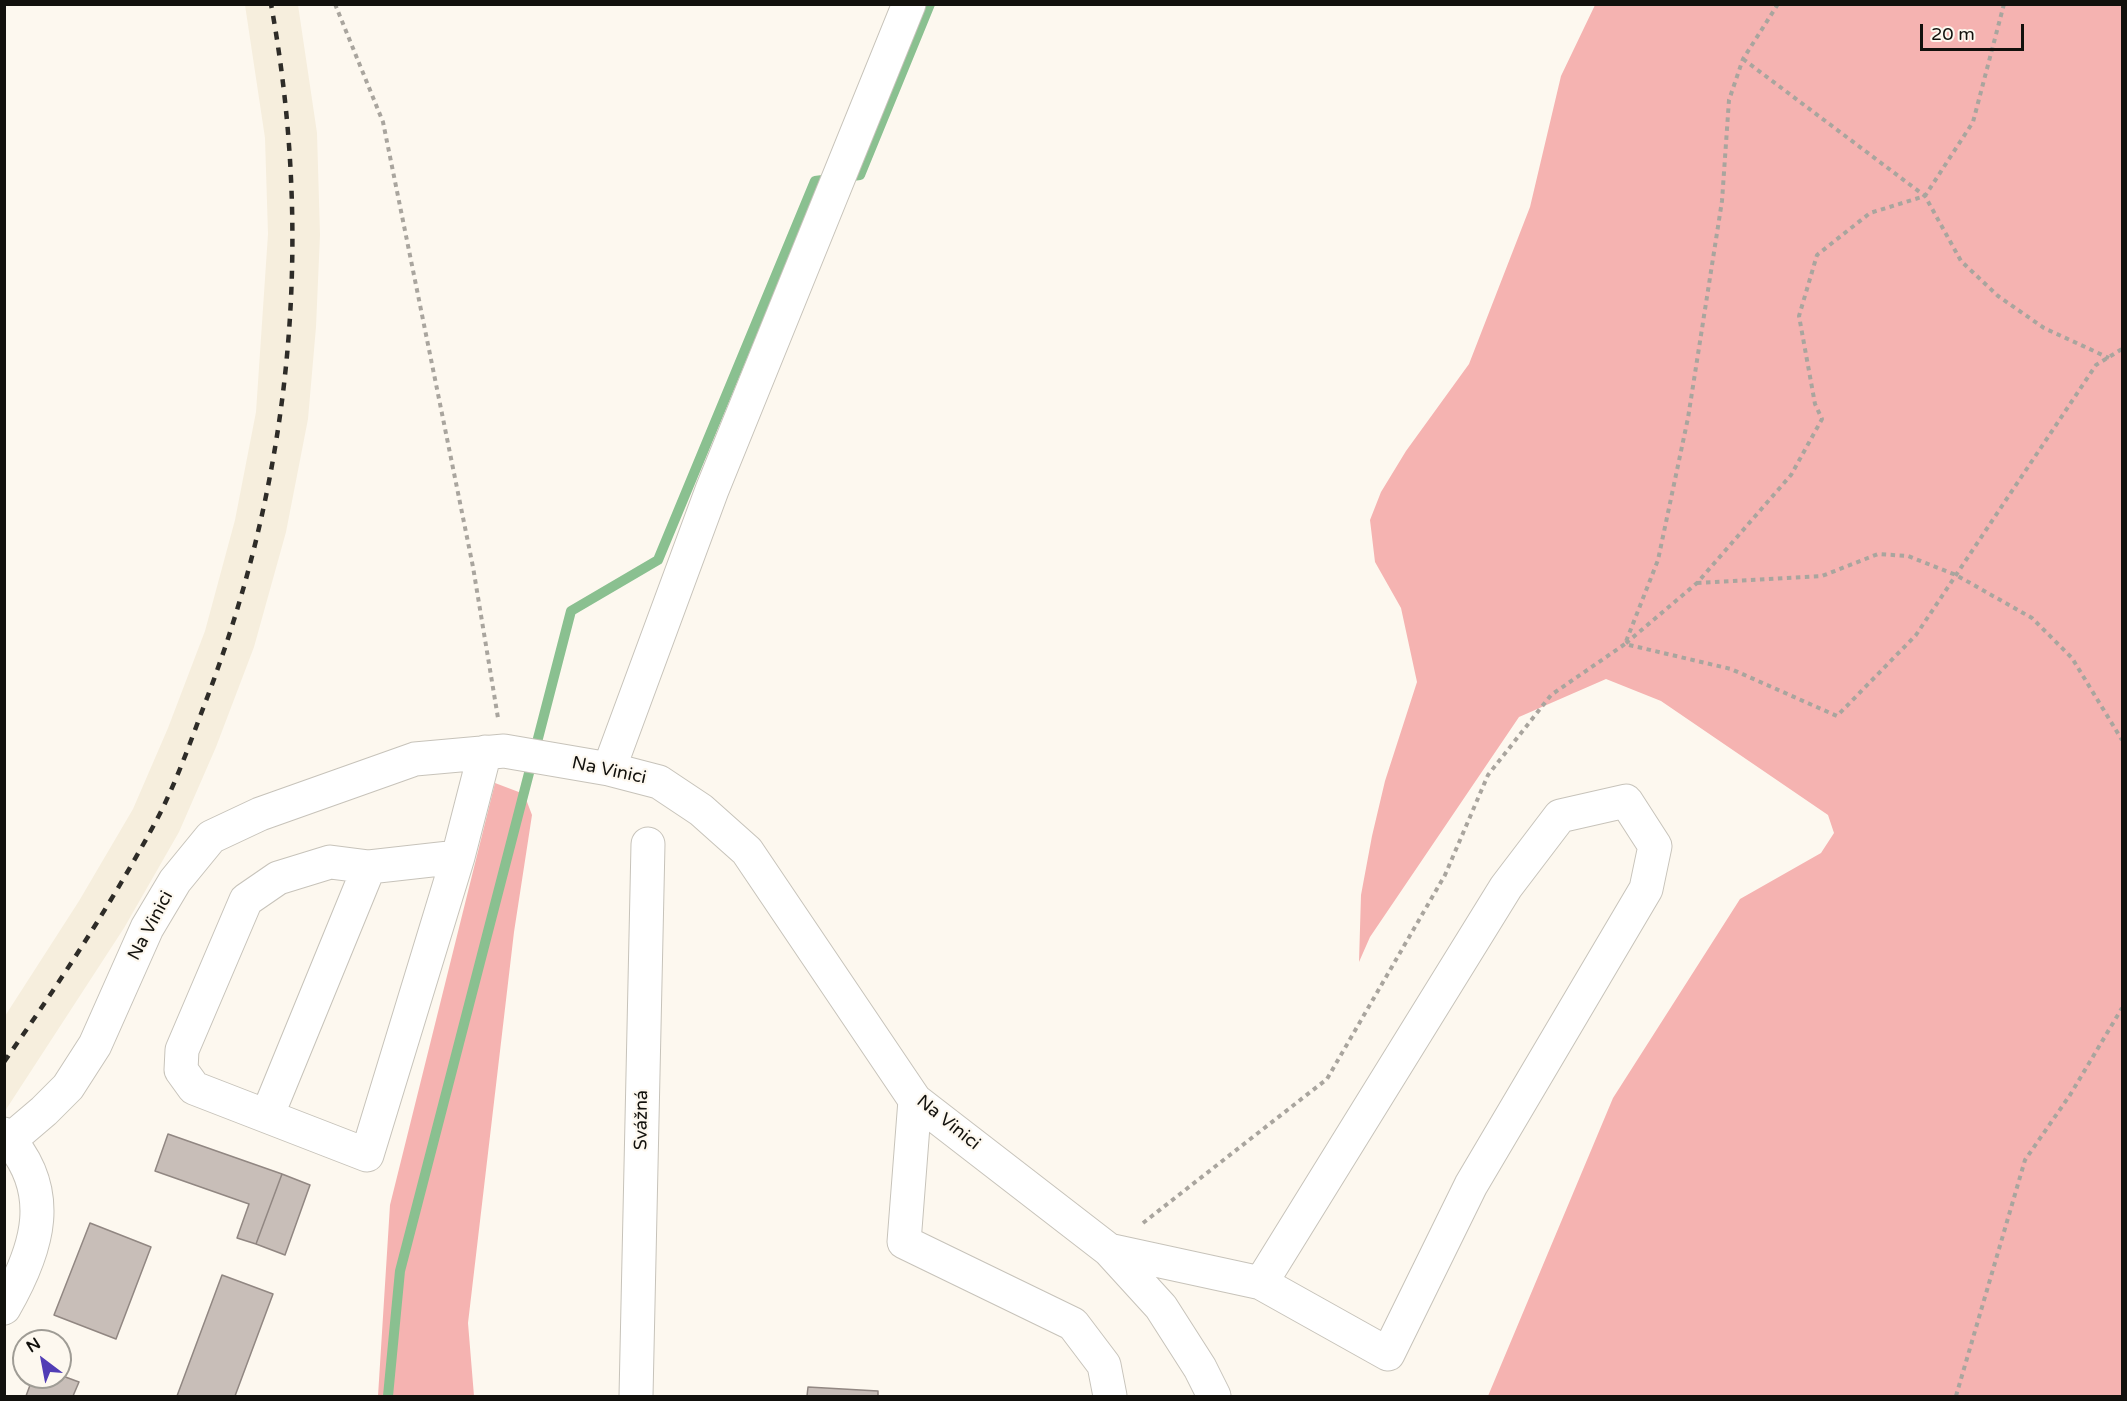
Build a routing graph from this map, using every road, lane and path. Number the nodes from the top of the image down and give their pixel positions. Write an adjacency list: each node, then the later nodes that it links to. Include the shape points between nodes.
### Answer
1 (335, 4): 10 (path, via 383,122 473,567)
2 (909, 4): 11 (street, via 712,490)
3 (1778, 4): 5 (path)
4 (2004, 4): 6 (path, via 1973,122)
5 (1743, 59): 6 (path); 8 (path, via 1729,100 1722,201 1688,418 1658,560 1625,644)
6 (1925, 196): 7 (path, via 1961,261 1998,296 2044,328); 8 (path, via 1870,213 1817,255 1799,316 1815,404 1822,419 1791,475)
7 (2109, 358)
8 (1697, 583): 9 (path, via 1822,576 1878,554 1908,556 1956,574 2032,618 2072,658)
9 (2122, 740)
10 (494, 751): 11 (street, Na Vinici); 13 (street); 18 (street, Na Vinici, via 415,759 260,814 211,837 175,881 147,928 95,1045 73,1078 44,1111)
11 (609, 769): 16 (street, Na Vinici, via 659,782 701,810 747,851)
12 (648, 844): 22 (street, Svážná)
13 (458, 857): 14 (street); 17 (street, via 367,1155)
14 (369, 867): 17 (street); 17 (street, via 330,862 278,878 246,900 182,1050 181,1070 194,1088)
15 (2122, 1008): 25 (path, via 2025,1160)
16 (915, 1100): 19 (street, Na Vinici); 23 (street, via 904,1242 1073,1324 1104,1365)
17 (267, 1116)
18 (7, 1137): 21 (street, via 30,1171 37,1232 30,1261)
19 (1109, 1250): 20 (street); 24 (street, Na Vinici, via 1161,1307)
20 (1261, 1282): 20 (street, via 1526,860 1560,816 1626,801 1655,846 1646,889 1471,1185 1388,1354)
21 (4, 1308)
22 (636, 1396)
23 (1110, 1396)
24 (1214, 1396)
25 (1956, 1396)

